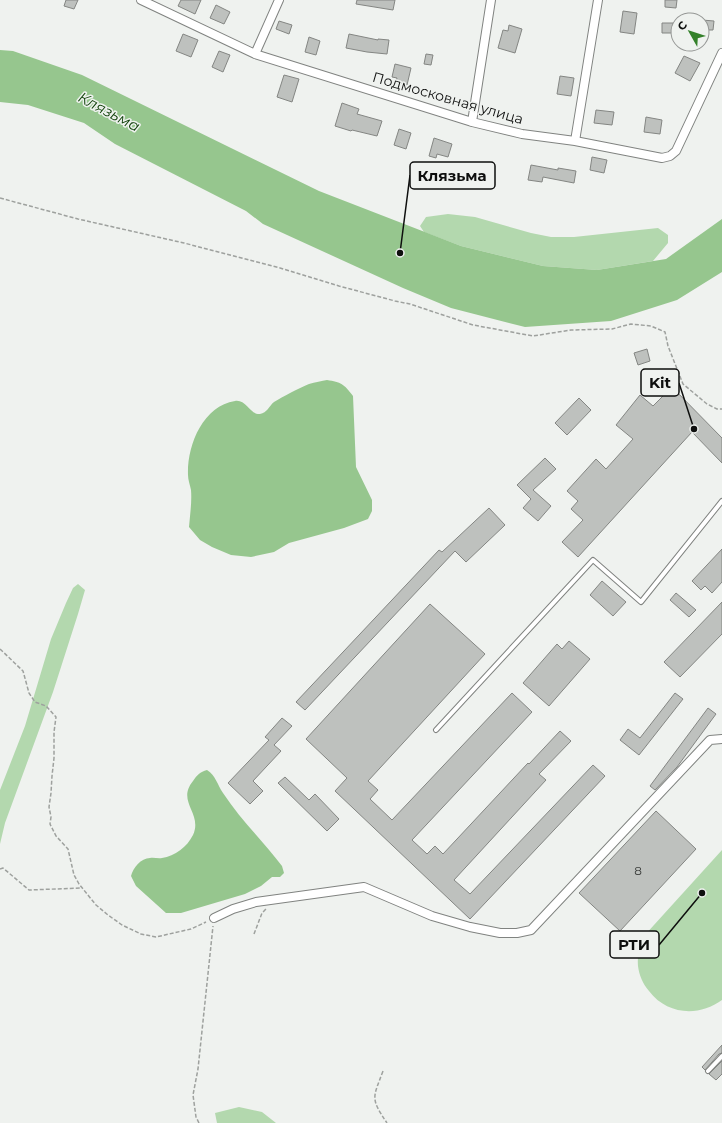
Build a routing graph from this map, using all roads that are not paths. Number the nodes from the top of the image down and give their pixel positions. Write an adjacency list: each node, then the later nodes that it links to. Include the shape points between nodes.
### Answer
1 (141, 0): 6 (street, Подмосковная улица)
2 (279, 0): 6 (street)
3 (491, 0): 7 (street)
4 (598, 0): 8 (street)
5 (722, 53): 8 (street, Подмосковная улица, via 676,151 670,156 662,158)
6 (255, 54): 7 (street, Подмосковная улица)
7 (472, 122): 8 (street, Подмосковная улица, via 522,134)
8 (575, 141)
9 (722, 501): 10 (lane, via 641,602 593,560)
10 (436, 730)
11 (722, 739): 12 (street, via 710,740 531,930 500,933 470,927 427,914 364,887 256,902)
12 (214, 918)
13 (722, 1056): 14 (lane)
14 (708, 1071)

